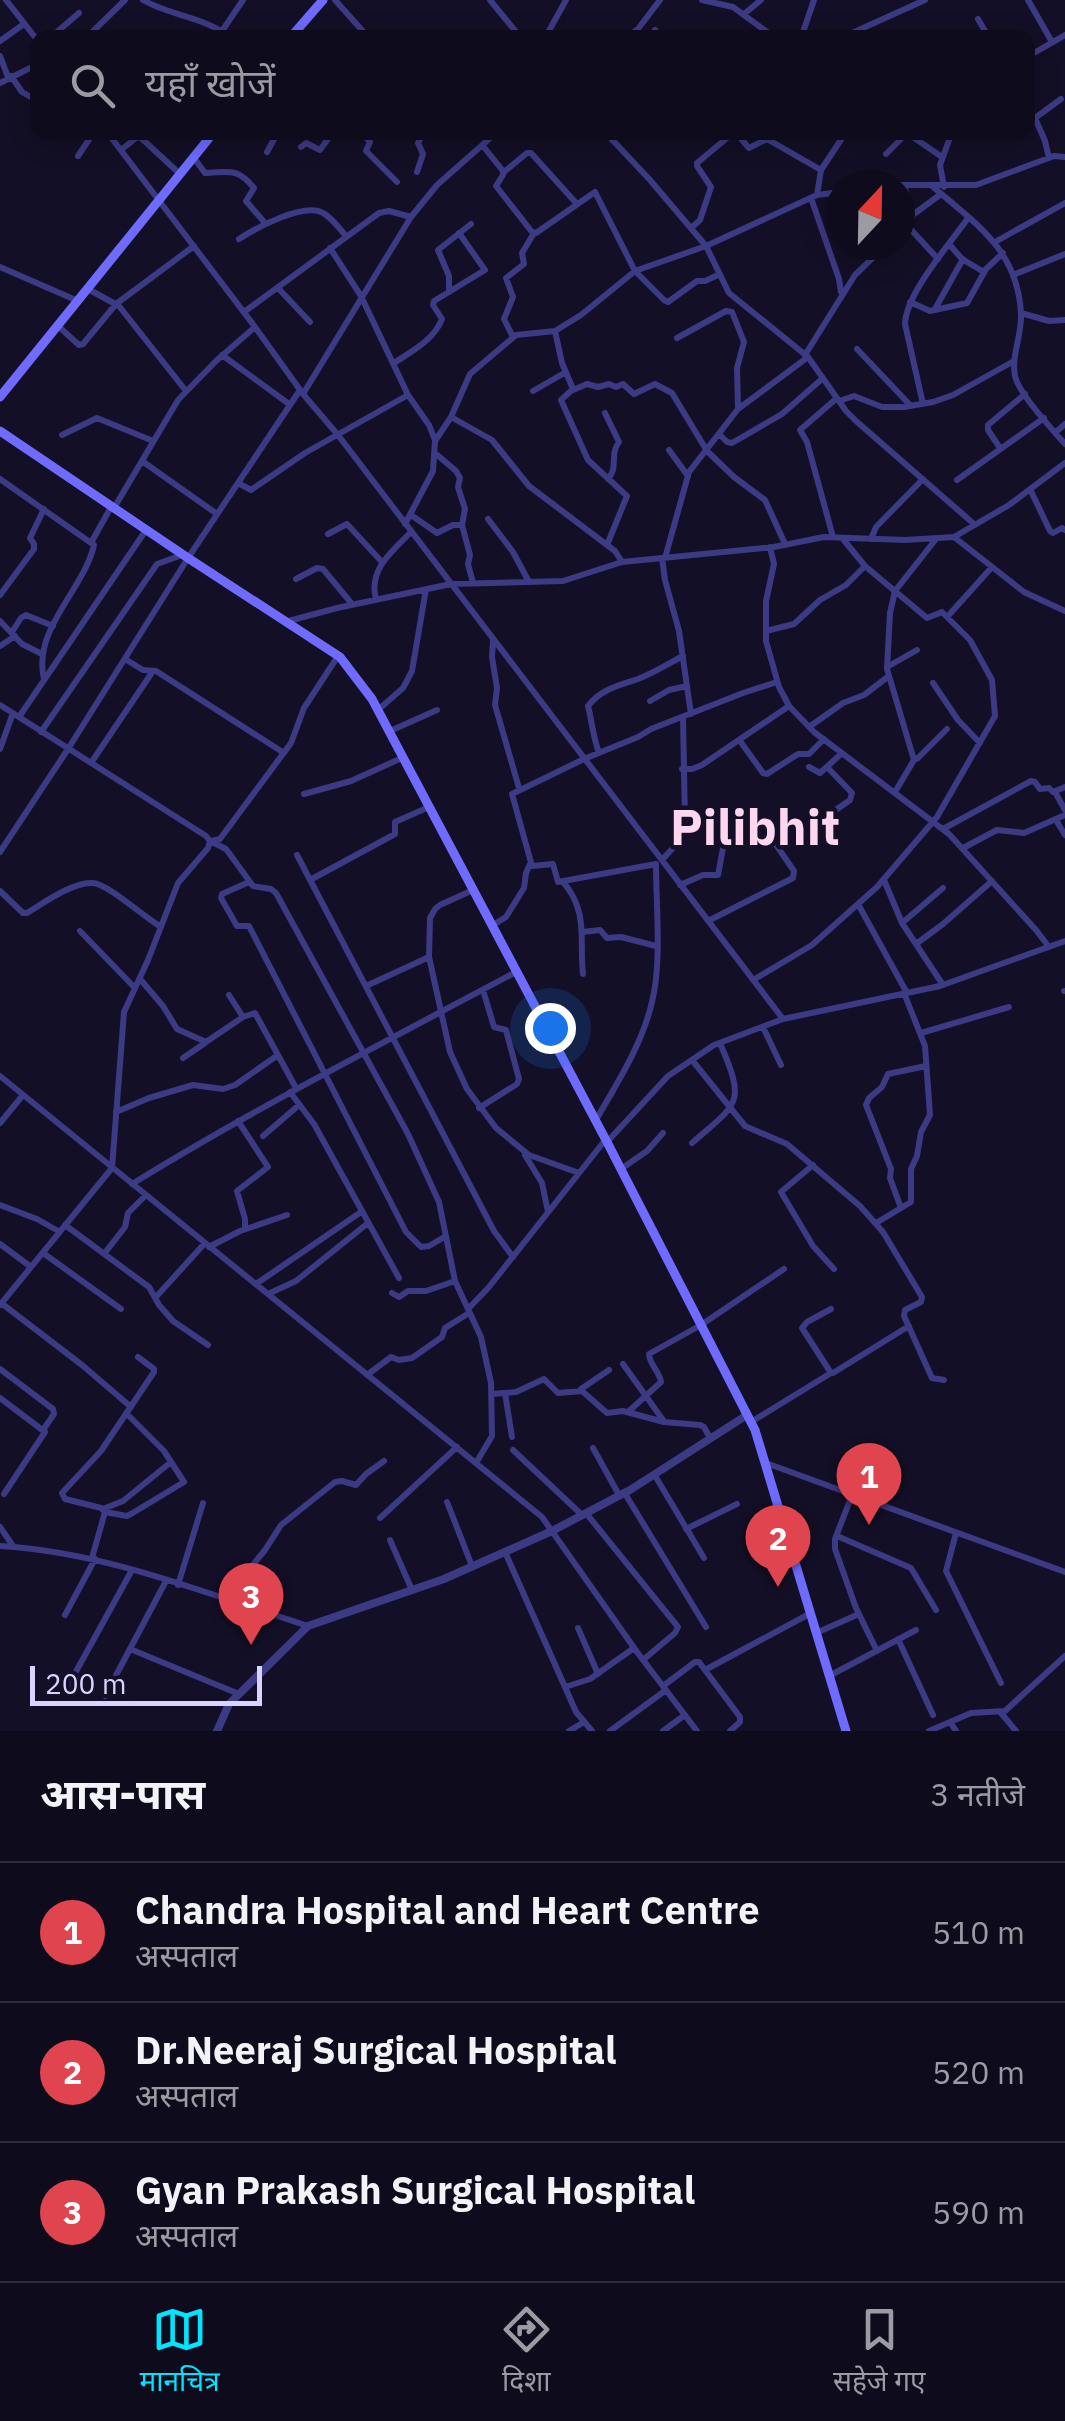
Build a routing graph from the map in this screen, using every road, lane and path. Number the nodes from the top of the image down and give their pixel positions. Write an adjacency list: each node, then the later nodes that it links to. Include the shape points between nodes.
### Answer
1 (6, 0): 20 (street)
2 (125, 0): 22 (street)
3 (145, 0): 23 (street)
4 (243, 0): 24 (street)
5 (323, 0): 25 (main road)
6 (335, 0): 26 (street)
7 (490, 0): 16 (street)
8 (507, 0): 16 (street)
9 (566, 0): 28 (street)
10 (660, 0): 29 (street)
11 (702, 0): 18 (street)
12 (760, 0): 18 (street)
13 (814, 0): 31 (street)
14 (1028, 0): 37 (street)
15 (920, 1): 32 (street)
16 (498, 9): 27 (street)
17 (79, 13): 21 (street)
18 (744, 14): 30 (street)
19 (978, 19): 33 (street)
20 (24, 24): 34 (street); 36 (street)
21 (59, 30)
22 (94, 30)
23 (220, 30)
24 (223, 30)
25 (297, 30)
26 (362, 30)
27 (514, 30)
28 (549, 30)
29 (636, 30)
30 (766, 30)
31 (802, 30)
32 (858, 30)
33 (984, 30)
34 (30, 31)
35 (1065, 35): 37 (street)
36 (0, 41)
37 (1052, 42): 38 (street)
38 (1035, 52)
39 (0, 56): 41 (street)
40 (30, 68): 41 (street)
41 (10, 77): 42 (street); 43 (street)
42 (0, 83)
43 (30, 96)
44 (1061, 99): 73 (street, via 1035,118)
45 (89, 140): 69 (street)
46 (113, 140): 66 (street)
47 (134, 140): 66 (street)
48 (143, 140): 77 (street)
49 (208, 140): 72 (main road)
50 (274, 140): 67 (street)
51 (327, 140): 65 (street, via 320,150)
52 (368, 140): 78 (street, via 366,151)
53 (420, 140): 75 (street)
54 (489, 140): 64 (street)
55 (612, 140): 91 (street)
56 (725, 140): 91 (street, via 697,164 711,187)
57 (742, 140): 58 (street, via 750,148)
58 (765, 140)
59 (769, 140): 74 (street)
60 (841, 140): 74 (street)
61 (901, 140): 68 (street)
62 (916, 140): 70 (street)
63 (949, 140): 70 (street)
64 (483, 146): 76 (street); 87 (street)
65 (301, 147)
66 (121, 150): 83 (street)
67 (267, 152)
68 (886, 154)
69 (78, 156)
70 (942, 157): 80 (street)
71 (1065, 157): 73 (street)
72 (194, 158): 77 (main road); 89 (street, via 205,172 232,170 252,184 246,202)
73 (1049, 158): 80 (street)
74 (821, 170): 82 (street)
75 (417, 172)
76 (503, 173): 85 (street, via 531,153); 93 (street, via 496,186)
77 (181, 175): 83 (main road)
78 (397, 182)
79 (915, 185): 80 (street)
80 (943, 190): 86 (street); 88 (street)
81 (825, 194): 82 (street)
82 (814, 196): 100 (street); 116 (street)
83 (160, 201): 99 (street); 113 (main road)
84 (1065, 203): 97 (street)
85 (578, 204): 93 (street); 108 (street, via 596,192)
86 (915, 215)
87 (411, 217): 95 (street, via 379,213); 115 (street)
88 (968, 218): 97 (street); 98 (street)
89 (266, 223): 95 (street, via 320,211); 96 (street)
90 (472, 224): 92 (street)
91 (691, 228): 100 (street)
92 (459, 233): 114 (street, via 438,250); 114 (street, via 485,270)
93 (534, 233): 128 (street, via 522,253 524,264 506,278 514,297 504,320)
94 (915, 233): 105 (street)
95 (346, 236): 101 (street)
96 (239, 239)
97 (995, 242): 102 (street)
98 (950, 244): 105 (street); 106 (street)
99 (194, 246): 119 (street); 121 (street)
100 (706, 246): 108 (street); 110 (street)
101 (330, 248): 112 (street); 115 (street)
102 (1004, 253): 109 (street); 111 (street)
103 (1065, 254): 111 (street)
104 (870, 260): 116 (street)
105 (938, 260): 118 (street)
106 (963, 260): 109 (street); 120 (street)
107 (0, 266): 117 (street)
108 (635, 271): 110 (street, via 666,302); 127 (street)
109 (984, 272): 120 (street, via 969,302)
110 (720, 274): 132 (street, via 729,293)
111 (1013, 275): 122 (street)
112 (278, 288): 121 (street); 124 (street)
113 (88, 290): 117 (main road); 119 (street)
114 (449, 292): 134 (street, via 433,303 442,319 435,332)
115 (361, 296): 134 (street); 140 (street)
116 (841, 296): 132 (street)
117 (78, 302): 125 (main road)
118 (910, 302): 120 (street); 146 (street, via 905,324)
119 (116, 304): 125 (street, via 82,345); 139 (street)
120 (935, 310)
121 (244, 312): 126 (street)
122 (1021, 313): 123 (street); 133 (street)
123 (1065, 320)
124 (310, 322)
125 (58, 326): 143 (main road)
126 (255, 327): 131 (street); 140 (street)
127 (555, 330): 128 (street); 135 (street)
128 (513, 337): 150 (street, via 470,374)
129 (678, 338): 148 (street, via 732,312 744,342 736,368)
130 (857, 349): 147 (street)
131 (222, 355): 139 (street); 145 (street)
132 (807, 356): 136 (street); 148 (street)
133 (1015, 361): 141 (street); 146 (street)
134 (394, 363): 142 (street)
135 (566, 372): 137 (street); 138 (street)
136 (823, 378): 144 (street); 155 (street, via 782,414 732,442)
137 (573, 390): 163 (street, via 623,384 636,394 657,385 672,393); 168 (street, via 560,400 585,454)
138 (533, 391)
139 (186, 392): 159 (street)
140 (301, 392): 145 (street); 157 (street)
141 (1025, 394): 151 (street); 161 (street, via 987,427)
142 (408, 395): 157 (street); 158 (street)
143 (0, 397)
144 (838, 399): 147 (street); 169 (street); 186 (street, via 800,430)
145 (289, 404): 172 (street)
146 (923, 404): 147 (street)
147 (911, 406)
148 (738, 409): 155 (street)
149 (605, 413): 168 (street, via 619,442)
150 (451, 416): 158 (street); 192 (street, via 492,440 529,486)
151 (1044, 418): 154 (street); 161 (street)
152 (1065, 424): 154 (street)
153 (0, 431): 174 (main road)
154 (1056, 432): 160 (street)
155 (720, 434): 163 (street)
156 (62, 435): 159 (street, via 97,418)
157 (338, 436): 172 (street, via 252,490); 179 (street)
158 (435, 441): 164 (street)
159 (153, 442): 165 (street)
160 (1065, 444)
161 (1000, 448): 171 (street)
162 (668, 450): 167 (street)
163 (707, 451): 167 (street); 191 (street, via 765,500)
164 (434, 452): 177 (street, via 433,472); 181 (street, via 460,478)
165 (142, 461): 174 (street); 176 (street)
166 (1065, 463): 173 (street)
167 (688, 476): 195 (street)
168 (608, 479): 192 (street, via 627,500)
169 (923, 479): 180 (street); 189 (street)
170 (0, 480): 175 (street)
171 (958, 480)
172 (238, 482): 176 (street)
173 (1030, 489): 180 (street); 183 (street, via 1050,531)
174 (113, 507): 182 (main road); 190 (street)
175 (44, 509): 190 (street); 206 (street, via 30,538 34,549)
176 (217, 514): 194 (street)
177 (411, 515): 179 (street); 181 (street, via 437,533)
178 (488, 519): 201 (street)
179 (406, 524): 184 (street)
180 (974, 524): 188 (street)
181 (462, 525): 202 (street)
182 (146, 530): 194 (main road); 225 (street)
183 (1065, 530)
184 (412, 532): 196 (street); 203 (street)
185 (328, 534): 196 (street, via 350,526)
186 (837, 538): 189 (street); 191 (street); 198 (street)
187 (937, 538): 188 (street); 189 (street); 205 (street)
188 (954, 538): 199 (street)
189 (871, 539)
190 (92, 541): 213 (street, via 90,559)
191 (785, 544): 193 (street)
192 (608, 545): 197 (street)
193 (770, 547): 195 (street); 214 (street)
194 (185, 556): 212 (main road); 222 (street); 239 (street, via 157,564)
195 (664, 558): 197 (street); 221 (street)
196 (382, 562): 207 (street)
197 (622, 562): 201 (street, via 563,581)
198 (866, 566): 205 (street); 214 (street, via 794,624)
199 (992, 567): 209 (street, via 1036,600); 210 (street)
200 (296, 579): 208 (street, via 323,570)
201 (529, 582): 202 (street)
202 (472, 583): 203 (street)
203 (451, 584): 204 (street); 216 (street)
204 (426, 589): 207 (street); 232 (street, via 412,671)
205 (895, 591): 210 (street, via 926,618); 224 (street)
206 (0, 595)
207 (376, 600): 208 (street)
208 (352, 604): 212 (street)
209 (1065, 611)
210 (948, 616): 242 (street, via 992,680 994,716)
211 (0, 621): 215 (street)
212 (285, 622): 220 (main road)
213 (53, 626): 215 (street, via 26,615); 219 (street)
214 (766, 632): 226 (street)
215 (13, 634): 217 (street); 219 (street)
216 (493, 639): 249 (street); 256 (street, via 495,705)
217 (0, 646)
218 (917, 650): 224 (street)
219 (42, 654): 225 (street)
220 (338, 656): 232 (main road); 245 (street)
221 (683, 656): 228 (street); 246 (street, via 592,700)
222 (124, 659): 223 (street); 243 (street)
223 (153, 670): 245 (street); 251 (street)
224 (888, 672): 236 (street, via 864,695); 250 (street)
225 (44, 679): 234 (street)
226 (777, 682): 231 (street); 235 (street)
227 (933, 682): 242 (street)
228 (687, 686): 229 (street); 235 (street)
229 (650, 701)
230 (0, 705): 234 (street)
231 (789, 706): 236 (street); 240 (street)
232 (378, 710): 238 (main road)
233 (437, 710): 238 (street)
234 (16, 715): 239 (street); 244 (street)
235 (687, 716): 246 (street); 254 (street)
236 (808, 727): 241 (street)
237 (947, 730): 250 (street)
238 (390, 731): 248 (main road)
239 (41, 732): 243 (street)
240 (740, 740): 241 (street, via 767,774); 254 (street, via 702,765)
241 (824, 740): 247 (street)
242 (980, 743): 264 (street)
243 (68, 749): 251 (street); 270 (street)
244 (0, 750)
245 (284, 753): 269 (street, via 220,839)
246 (599, 753): 249 (street)
247 (842, 753): 253 (street); 257 (street)
248 (404, 757): 259 (street); 260 (main road)
249 (584, 759): 256 (street); 273 (street)
250 (914, 760): 257 (street)
251 (90, 764): 269 (street)
252 (809, 767): 253 (street, via 820,774)
253 (827, 767): 261 (street, via 852,793 850,800 808,830 798,830)
254 (682, 769): 273 (street, via 685,821)
255 (1065, 786): 258 (street)
256 (520, 789): 274 (street, via 512,799)
257 (895, 792): 264 (street)
258 (1055, 792): 262 (street); 265 (street, via 1032,781)
259 (304, 794)
260 (430, 806): 276 (street); 282 (main road)
261 (782, 809)
262 (1065, 812): 263 (street)
263 (1056, 820): 267 (street); 271 (street, via 1024,833 997,830)
264 (933, 821): 265 (street); 275 (street)
265 (943, 829): 271 (street)
266 (726, 832): 280 (street, via 718,876)
267 (1065, 835)
268 (772, 839): 285 (street, via 795,876)
269 (210, 841): 278 (street, via 226,849); 288 (street, via 178,883)
270 (1, 847)
271 (962, 848): 277 (street)
272 (297, 855): 276 (street)
273 (659, 862): 279 (street); 280 (street); 293 (street)
274 (531, 863): 279 (street, via 553,864 556,880); 287 (street, via 506,918)
275 (884, 879): 284 (street); 286 (street)
276 (310, 880): 301 (street)
277 (992, 881): 292 (street); 294 (street)
278 (249, 882): 315 (street, via 276,893); 321 (street, via 221,898 237,926 249,926)
279 (564, 882): 290 (street, via 578,902)
280 (680, 885): 285 (street)
281 (942, 888): 286 (street)
282 (474, 890): 287 (main road); 295 (street, via 434,909)
283 (0, 891): 288 (street, via 27,914 64,892 96,884)
284 (858, 904): 299 (street, via 812,944); 304 (street)
285 (708, 921): 299 (street)
286 (902, 922): 292 (street)
287 (492, 925): 296 (main road)
288 (161, 927): 298 (street)
289 (80, 931): 302 (street)
290 (583, 932): 293 (street, via 600,930 607,938); 297 (street)
291 (1065, 941): 294 (street)
292 (916, 944): 300 (street)
293 (656, 946): 329 (street, via 646,1023)
294 (1048, 947): 300 (street)
295 (429, 957): 301 (street); 307 (street)
296 (518, 972): 303 (street); 329 (main road)
297 (583, 974)
298 (140, 979): 302 (street); 313 (street, via 176,1028)
299 (752, 980): 309 (street)
300 (943, 985): 304 (street)
301 (366, 986): 312 (street)
302 (135, 988): 328 (street, via 124,1012)
303 (483, 990): 307 (street); 326 (street, via 494,1027 506,1030 520,1078)
304 (905, 993): 309 (street); 311 (street)
305 (228, 995): 308 (street)
306 (1008, 1007): 311 (street)
307 (442, 1012): 312 (street); 326 (street, via 450,1052)
308 (243, 1017): 313 (street); 316 (street, via 255,1013)
309 (783, 1019): 310 (street)
310 (764, 1027): 314 (street); 319 (street)
311 (922, 1035): 320 (street)
312 (393, 1038): 315 (street); 357 (street)
313 (206, 1042): 317 (street)
314 (720, 1043): 318 (street); 327 (street, via 736,1084)
315 (365, 1052): 321 (street); 352 (street, via 436,1193)
316 (278, 1055): 323 (street); 328 (street, via 235,1086 193,1085)
317 (183, 1058)
318 (692, 1060): 327 (street); 334 (street)
319 (781, 1065)
320 (927, 1066): 344 (street, via 930,1115 911,1168 911,1202); 344 (street, via 888,1074 866,1104)
321 (324, 1073): 323 (street); 352 (street, via 410,1238 425,1247)
322 (0, 1076): 324 (street)
323 (293, 1090): 325 (street); 330 (street)
324 (23, 1095): 331 (street); 338 (street)
325 (299, 1105): 333 (street); 345 (street)
326 (480, 1108): 336 (street)
327 (731, 1109): 335 (street); 337 (street, via 747,1127 781,1140)
328 (116, 1112): 338 (street)
329 (596, 1120): 334 (main road)
330 (238, 1121): 341 (street); 351 (street, via 268,1168 237,1191)
331 (0, 1123)
332 (662, 1133): 339 (street)
333 (263, 1136)
334 (606, 1140): 339 (main road); 340 (street)
335 (692, 1144)
336 (523, 1152): 340 (street); 346 (street, via 542,1183)
337 (814, 1165): 348 (street); 360 (street, via 780,1192)
338 (112, 1168): 341 (street); 350 (street)
339 (621, 1169): 371 (main road)
340 (579, 1174): 346 (street)
341 (132, 1184): 342 (street)
342 (146, 1195): 354 (street); 356 (street)
343 (0, 1205): 350 (street)
344 (901, 1208): 348 (street)
345 (361, 1212): 349 (street); 363 (street)
346 (548, 1213): 357 (street)
347 (287, 1215): 351 (street)
348 (876, 1223): 372 (street, via 922,1297 904,1313)
349 (368, 1224): 361 (street); 365 (street, via 296,1281)
350 (62, 1229): 355 (street); 356 (street)
351 (245, 1229): 354 (street)
352 (446, 1236): 362 (street)
353 (0, 1244): 358 (street)
354 (207, 1245): 363 (street); 366 (street)
355 (43, 1253): 358 (street); 368 (street)
356 (104, 1254): 366 (street)
357 (512, 1257): 370 (street)
358 (31, 1267): 367 (street)
359 (784, 1269): 371 (street)
360 (834, 1269)
361 (399, 1278)
362 (455, 1281): 364 (street, via 398,1297); 370 (street)
363 (256, 1284): 365 (street)
364 (392, 1293)
365 (268, 1294): 379 (street)
366 (155, 1298): 373 (street, via 172,1321)
367 (1, 1304): 386 (street, via 82,1365)
368 (121, 1309)
369 (831, 1309): 378 (street, via 802,1328)
370 (469, 1311): 379 (street, via 412,1358 392,1358); 381 (street)
371 (701, 1325): 384 (street, via 649,1354 662,1380); 388 (main road)
372 (908, 1326): 378 (street); 380 (street, via 932,1378)
373 (208, 1345)
374 (138, 1357): 386 (street, via 154,1370)
375 (623, 1364): 384 (street)
376 (0, 1368): 390 (street, via 53,1410)
377 (609, 1370): 382 (street)
378 (830, 1373): 388 (street)
379 (367, 1375): 393 (street)
380 (944, 1380)
381 (492, 1389): 383 (street); 398 (street, via 492,1436)
382 (580, 1390): 383 (street, via 558,1392 544,1380); 387 (street, via 606,1413)
383 (505, 1393): 391 (street)
384 (646, 1396): 387 (street); 389 (street)
385 (0, 1398): 390 (street)
386 (129, 1411): 396 (street); 407 (street, via 62,1493)
387 (628, 1412): 389 (street)
388 (749, 1418): 392 (street); 399 (main road)
389 (664, 1422): 392 (street, via 702,1426)
390 (43, 1430): 401 (street)
391 (512, 1436)
392 (710, 1438): 400 (street)
393 (456, 1447): 398 (street); 409 (street)
394 (593, 1448): 402 (street)
395 (513, 1450): 408 (street)
396 (172, 1461): 407 (street); 407 (street, via 184,1484 131,1514)
397 (384, 1461): 427 (street, via 356,1485 335,1482 286,1520)
398 (476, 1464): 412 (street)
399 (766, 1464): 403 (street); 429 (main road)
400 (654, 1474): 402 (street); 411 (street)
401 (4, 1494)
402 (622, 1494): 408 (street); 433 (street)
403 (852, 1495): 413 (street); 414 (street)
404 (447, 1502): 421 (street)
405 (203, 1503): 425 (street)
406 (737, 1504): 411 (street)
407 (104, 1510): 419 (street)
408 (584, 1514): 412 (street); 442 (street, via 678,1627)
409 (380, 1518)
410 (0, 1527): 417 (street)
411 (686, 1529): 420 (street)
412 (552, 1531): 418 (street); 438 (street)
413 (956, 1533): 423 (street); 447 (street, via 946,1571)
414 (836, 1536): 428 (street, via 911,1568); 430 (street)
415 (390, 1540): 426 (street)
416 (0, 1546): 417 (street)
417 (14, 1547): 419 (street)
418 (505, 1552): 421 (street); 449 (street)
419 (94, 1558): 422 (street); 431 (street)
420 (704, 1558)
421 (472, 1566): 426 (street)
422 (132, 1570): 424 (street); 448 (street)
423 (1065, 1572)
424 (166, 1581): 425 (street); 439 (street)
425 (178, 1584): 427 (street)
426 (412, 1590): 432 (street)
427 (225, 1600): 432 (street)
428 (936, 1610)
429 (810, 1613): 436 (main road); 444 (street)
430 (860, 1614): 436 (street); 440 (street)
431 (65, 1616)
432 (308, 1626): 451 (street)
433 (706, 1627)
434 (578, 1628): 445 (street)
435 (916, 1630): 437 (street)
436 (816, 1633): 446 (main road)
437 (898, 1640): 440 (street); 454 (street)
438 (634, 1648): 442 (street); 445 (street)
439 (130, 1649): 451 (street); 452 (street)
440 (877, 1651): 446 (street)
441 (1065, 1656): 443 (street)
442 (643, 1660): 450 (street)
443 (1062, 1665): 453 (street)
444 (705, 1670): 450 (street, via 695,1662); 464 (street, via 740,1717)
445 (598, 1674): 449 (street)
446 (829, 1676): 465 (main road)
447 (1001, 1682)
448 (68, 1686)
449 (564, 1687): 456 (street)
450 (664, 1688): 455 (street); 461 (street)
451 (239, 1694): 458 (street)
452 (105, 1696)
453 (1001, 1713): 457 (street, via 971,1713); 468 (street)
454 (934, 1714)
455 (685, 1715): 462 (street); 463 (street)
456 (584, 1722): 459 (street); 460 (street)
457 (950, 1722): 466 (street); 467 (street)
458 (217, 1731)
459 (570, 1731)
460 (592, 1731)
461 (610, 1731)
462 (663, 1731)
463 (697, 1731)
464 (730, 1731)
465 (846, 1731)
466 (929, 1731)
467 (956, 1731)
468 (1016, 1731)

